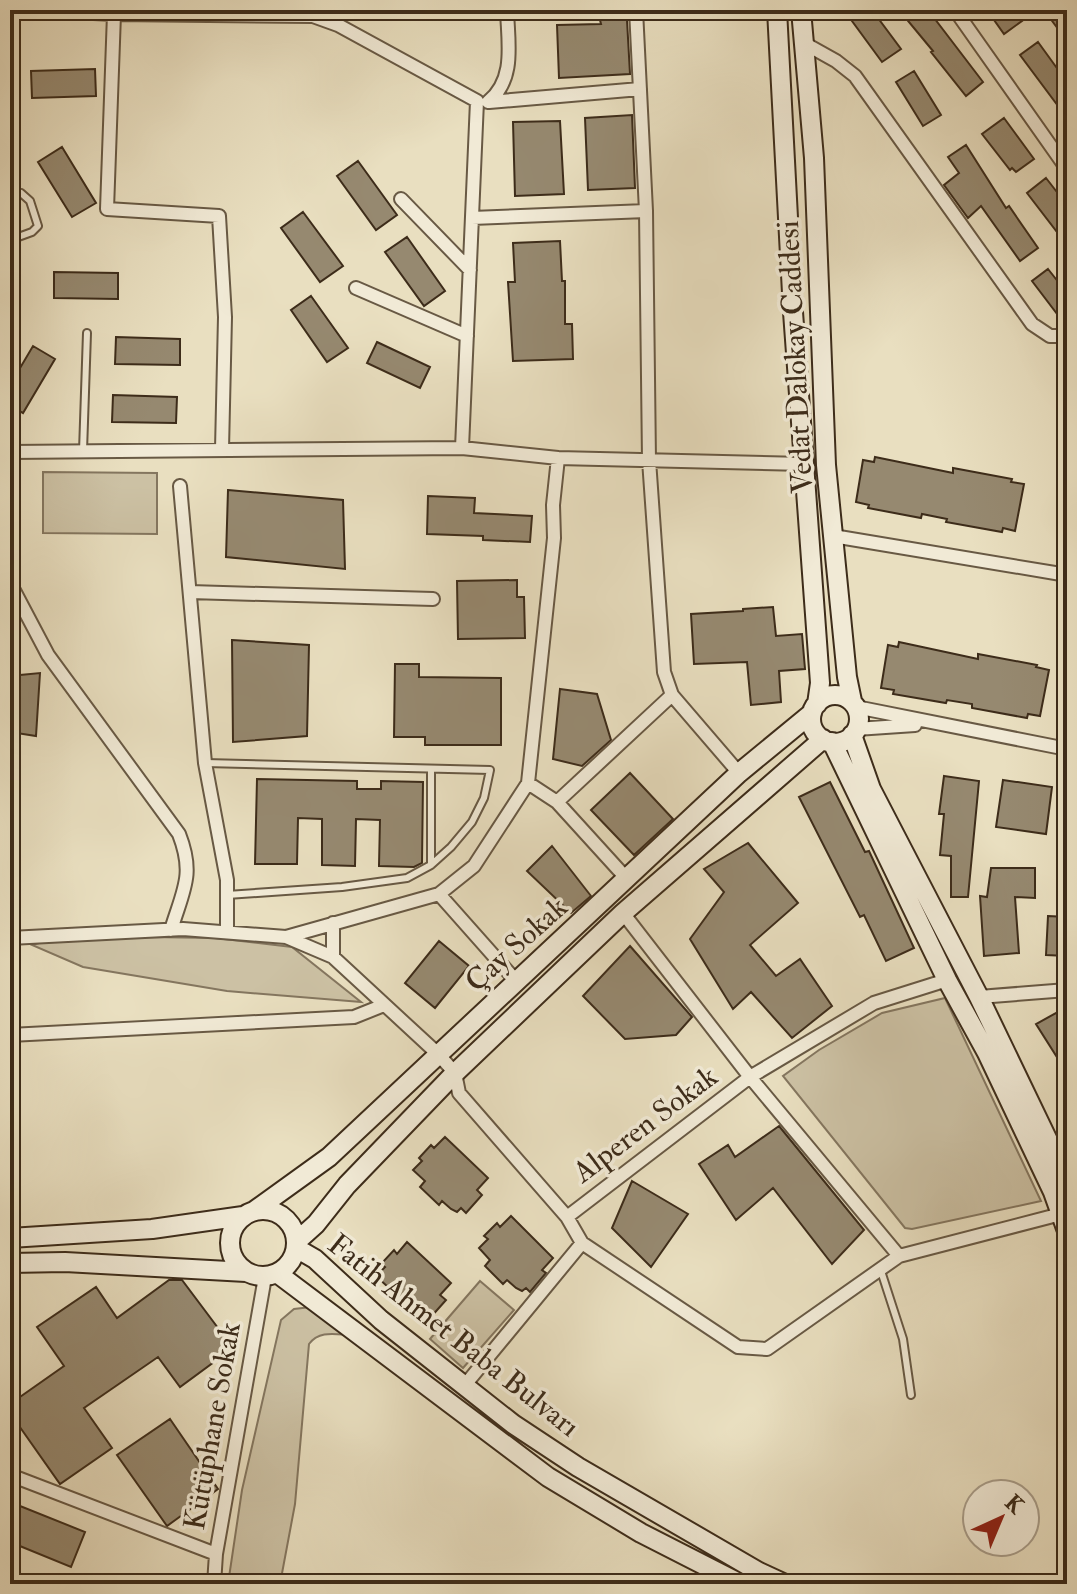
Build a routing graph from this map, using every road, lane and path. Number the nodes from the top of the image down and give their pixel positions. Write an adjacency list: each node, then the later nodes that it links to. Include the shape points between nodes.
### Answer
1 (31, 10): 8 (street)
2 (507, 10): 11 (street, via 509,63 503,87)
3 (636, 10): 10 (street)
4 (777, 10): 29 (main road)
5 (801, 10): 9 (main road, Vedat Dalokay Caddesi)
6 (955, 10): 12 (street)
7 (240, 13): 8 (street); 11 (street, via 313,16 338,25)
8 (114, 14): 24 (street, via 107,209 219,216 225,317)
9 (802, 42): 22 (street, via 855,76 1032,324 1050,336); 31 (main road, Vedat Dalokay Caddesi, via 814,158)
10 (640, 89): 11 (street); 15 (street)
11 (483, 101): 16 (street)
12 (1067, 169)
13 (21, 193): 17 (lane, via 30,201 38,226)
14 (401, 199): 18 (street)
15 (646, 211): 16 (street); 28 (street)
16 (472, 218): 18 (street)
17 (10, 240)
18 (470, 270): 21 (street)
19 (356, 288): 21 (street)
20 (87, 333): 25 (lane)
21 (467, 336): 23 (street)
22 (1067, 336)
23 (462, 448): 24 (street); 27 (street)
24 (222, 449): 25 (street)
25 (83, 451): 26 (street)
26 (10, 452)
27 (558, 458): 28 (street); 46 (street)
28 (649, 460): 29 (street); 36 (street, via 664,672)
29 (804, 464): 38 (main road, via 820,683)
30 (180, 486): 34 (street)
31 (833, 536): 32 (street); 37 (main road, Vedat Dalokay Caddesi)
32 (1067, 575)
33 (10, 583): 54 (street, via 48,655 179,834 188,874)
34 (190, 592): 35 (street); 43 (street)
35 (433, 599)
36 (672, 695): 45 (street); 47 (street)
37 (854, 704): 38 (main road, via 830,695); 39 (street); 40 (main road, via 859,722)
38 (814, 708): 41 (main road, via 813,727); 45 (main road, Çay Sokak)
39 (931, 724): 40 (street); 42 (street)
40 (854, 732): 41 (main road, via 839,742); 62 (main road, via 871,789)
41 (827, 740): 52 (main road, Çay Sokak); 59 (main road)
42 (1067, 749)
43 (205, 763): 44 (lane); 51 (street)
44 (431, 769): 48 (lane); 48 (lane, via 490,770 472,822)
45 (739, 773): 49 (main road, Çay Sokak)
46 (528, 783): 47 (street); 50 (street, via 474,866)
47 (557, 802): 49 (street)
48 (431, 865): 51 (lane, via 407,878)
49 (627, 879): 60 (main road, Çay Sokak)
50 (439, 894): 53 (street); 60 (street)
51 (227, 895): 55 (street)
52 (623, 913): 66 (main road, Çay Sokak); 67 (street)
53 (333, 923): 56 (street); 58 (street)
54 (171, 930): 55 (street); 57 (street)
55 (227, 931): 56 (street)
56 (286, 937): 58 (street)
57 (10, 938)
58 (333, 957): 63 (street)
59 (947, 980): 67 (street, Alperen Sokak, via 874,1003); 71 (main road, via 987,1053)
60 (517, 982): 65 (main road, Çay Sokak)
61 (1067, 990): 62 (street)
62 (979, 997): 68 (main road)
63 (384, 1005): 64 (street, via 354,1017); 65 (street)
64 (10, 1035)
65 (438, 1054): 66 (street); 69 (main road, Çay Sokak, via 329,1157)
66 (455, 1073): 70 (street, via 459,1093); 74 (main road, Çay Sokak)
67 (750, 1077): 70 (street, Alperen Sokak); 75 (street)
68 (1067, 1180)
69 (249, 1214): 72 (main road, via 152,1229); 74 (main road, via 264,1210 282,1216 290,1223); 78 (main road, via 236,1224 232,1256)
70 (567, 1217): 73 (street, Alperen Sokak)
71 (1064, 1223): 75 (street)
72 (10, 1238)
73 (582, 1243): 77 (street, via 738,1347 767,1349); 79 (street)
74 (296, 1245): 78 (main road, via 286,1267); 79 (main road, Fatih Ahmet Baba Bulvarı)
75 (899, 1256): 77 (street)
76 (10, 1263): 78 (main road)
77 (880, 1269): 80 (lane, via 903,1339)
78 (263, 1274): 82 (street, Kütüphane Sokak); 84 (main road, Fatih Ahmet Baba Bulvarı, via 548,1477)
79 (465, 1385): 85 (main road, Fatih Ahmet Baba Bulvarı, via 578,1467)
80 (911, 1395)
81 (10, 1475): 82 (street)
82 (216, 1554): 83 (street, Kütüphane Sokak)
83 (214, 1584)
84 (741, 1584)
85 (785, 1584)

